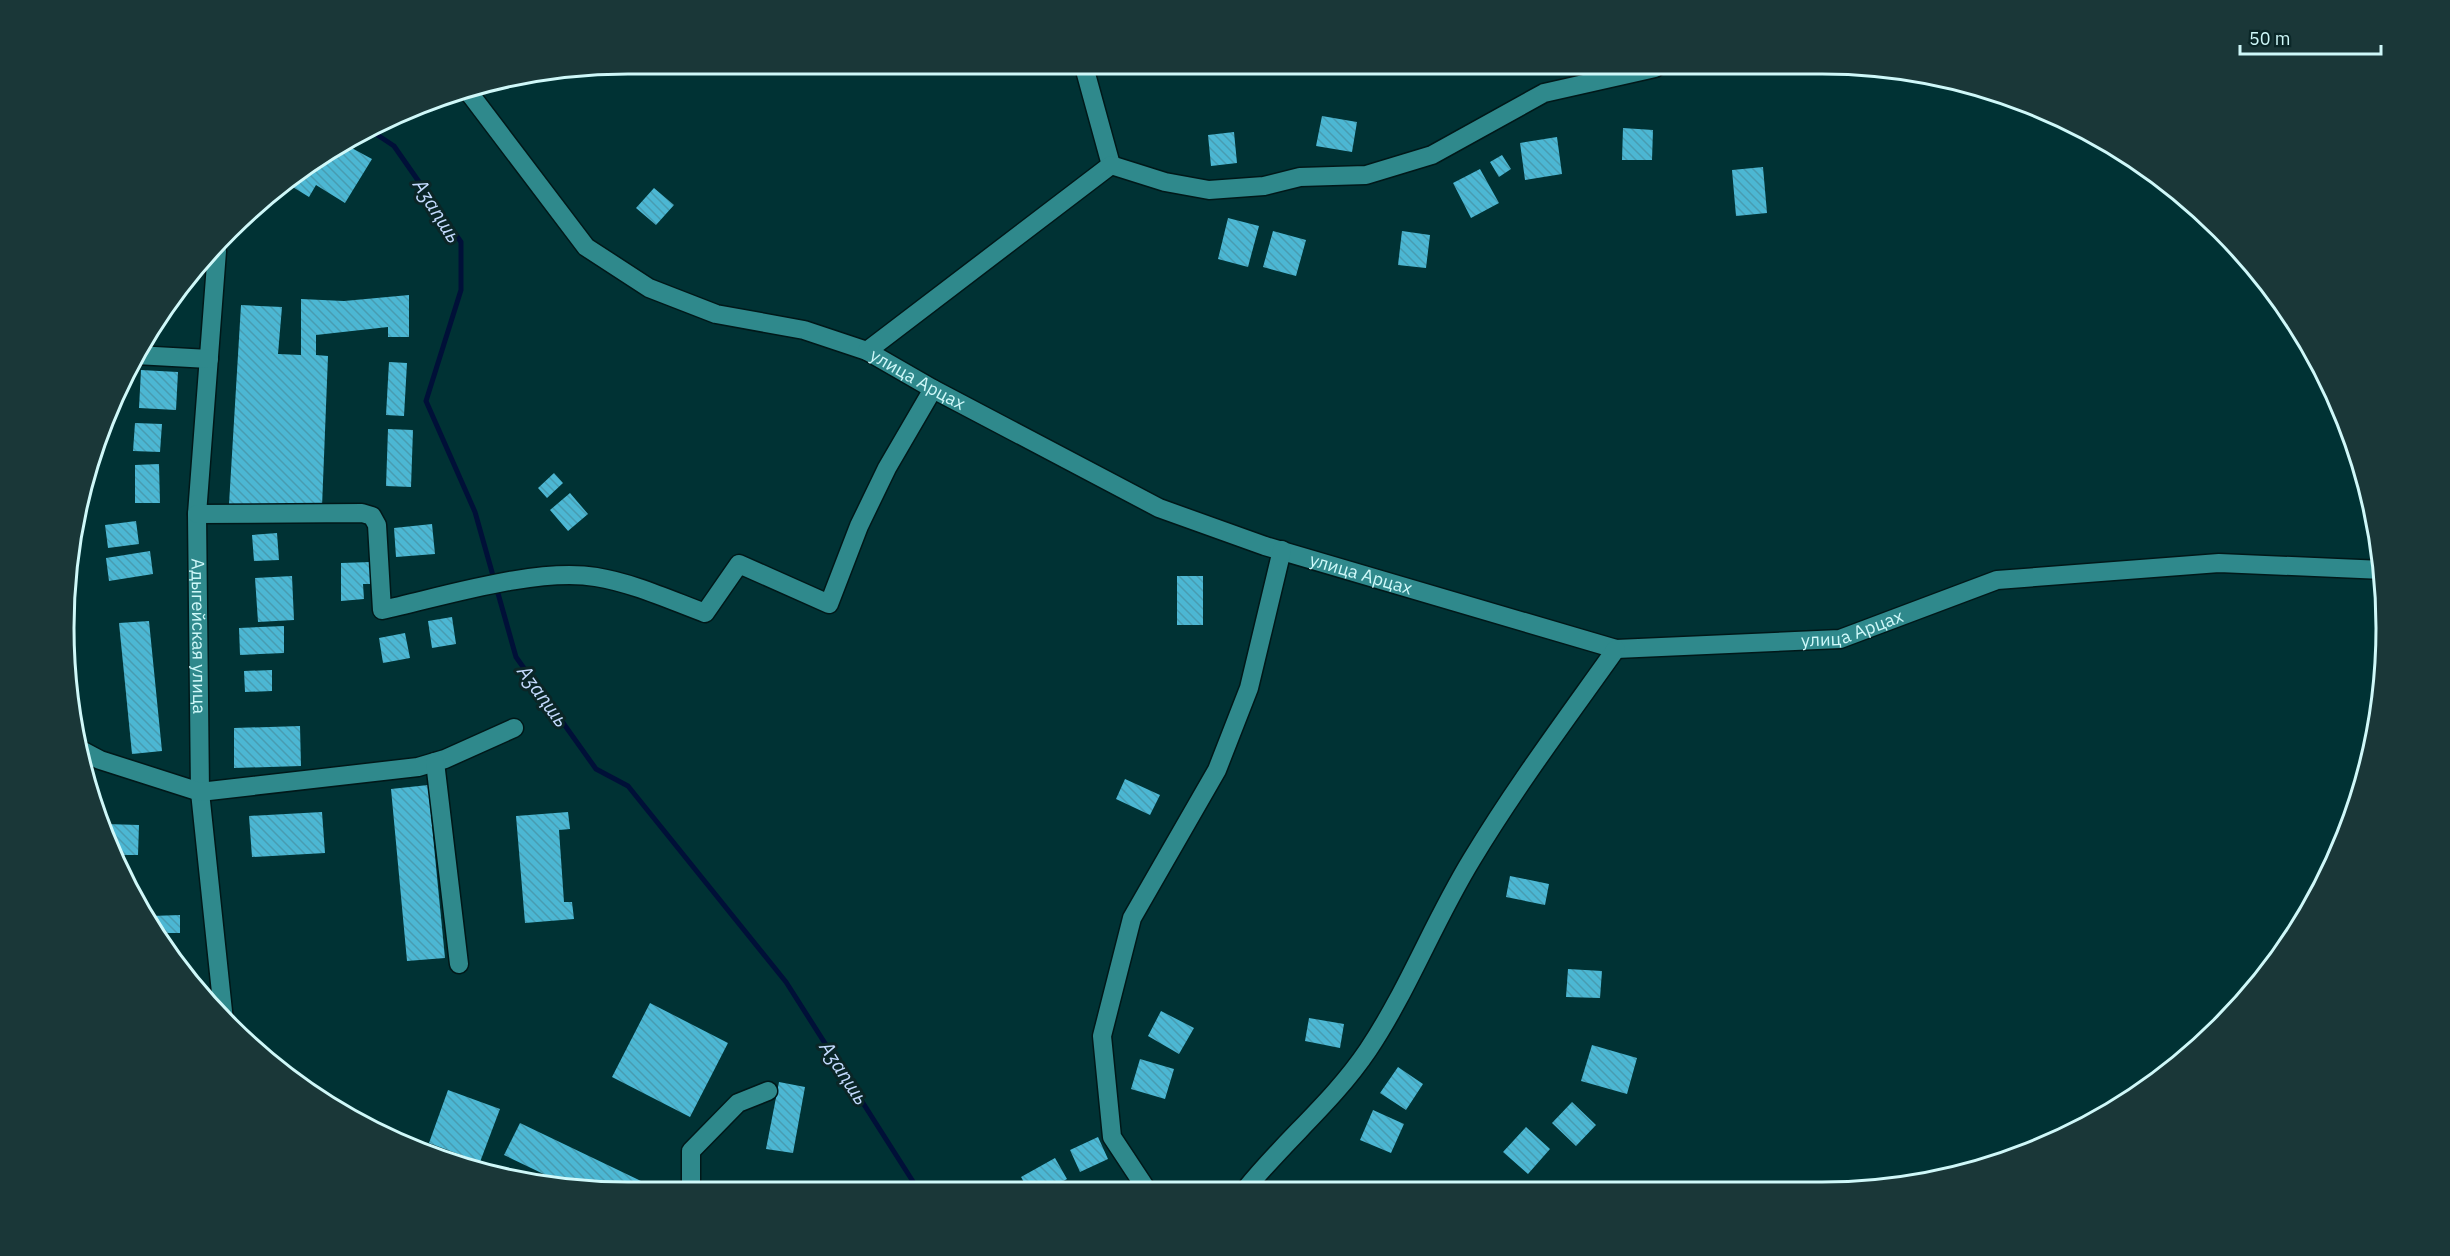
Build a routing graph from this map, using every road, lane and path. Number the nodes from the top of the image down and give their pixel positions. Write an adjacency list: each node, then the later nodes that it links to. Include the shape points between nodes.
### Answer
1 (1086, 74): 4 (street)
2 (1628, 74): 4 (street, via 1544,93 1432,155 1366,175 1300,177 1264,186 1209,190 1165,182)
3 (472, 96): 6 (street, улица Арцах, via 586,247 640,283 716,314 804,330)
4 (1111, 165): 6 (street)
5 (217, 256): 8 (street, Адыгейская улица)
6 (867, 351): 9 (street, улица Арцах)
7 (146, 356): 8 (street)
8 (209, 359): 10 (street, Адыгейская улица)
9 (933, 389): 10 (street, via 868,507 830,604 739,564 705,612 597,577 571,575 509,583 382,610 377,525 372,516); 11 (street, улица Арцах, via 1159,508)
10 (197, 513): 17 (street, Адыгейская улица)
11 (1282, 550): 13 (street, улица Арцах); 22 (street, via 1249,688 1217,770 1132,918 1102,1036 1112,1137)
12 (2373, 570): 13 (street, улица Арцах, via 2219,563 1997,580 1840,639)
13 (1616, 649): 23 (street, via 1472,858 1366,1052 1314,1117 1282,1145)
14 (514, 728): 16 (street)
15 (88, 754): 17 (street)
16 (435, 762): 17 (street, via 386,773); 18 (street)
17 (200, 792): 19 (street, Адыгейская улица)
18 (459, 964)
19 (222, 1006)
20 (768, 1091): 21 (street, via 738,1103 691,1151)
21 (691, 1182)
22 (1142, 1182)
23 (1252, 1182)

